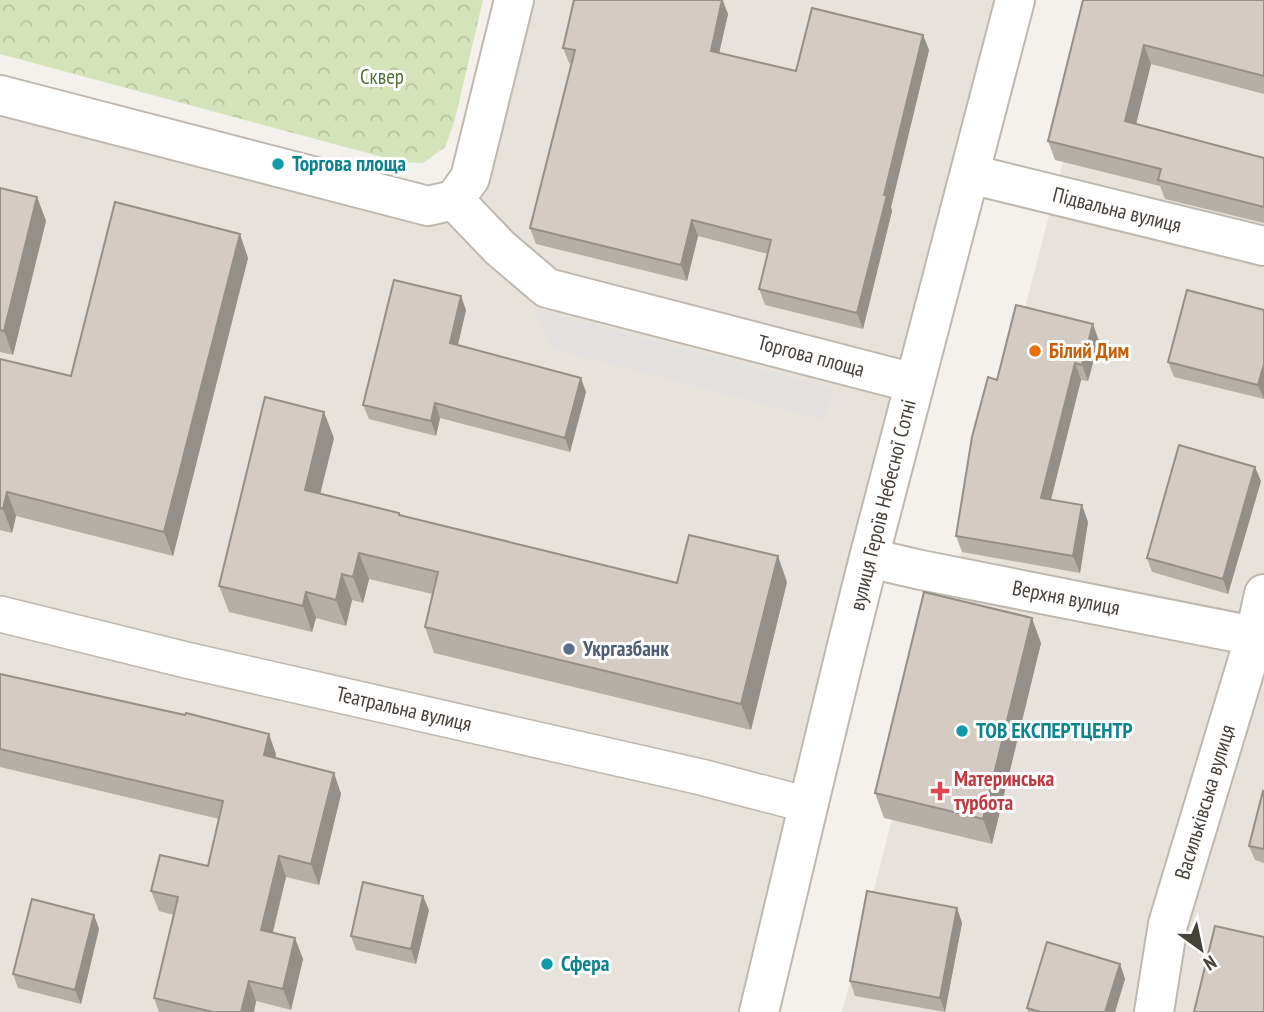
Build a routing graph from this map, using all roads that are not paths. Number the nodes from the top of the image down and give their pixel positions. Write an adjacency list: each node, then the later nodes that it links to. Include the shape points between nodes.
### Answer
1 (514, 0): 5 (street, via 470,178)
2 (1015, 0): 4 (street, вулиця Героїв Небесної Сотні)
3 (0, 95): 5 (street, via 428,206)
4 (971, 174): 6 (street, Підвальна вулиця); 7 (street, вулиця Героїв Небесної Сотні)
5 (454, 200): 7 (street, Торгова площа, via 547,288)
6 (1264, 246)
7 (914, 383): 8 (street, вулиця Героїв Небесної Сотні)
8 (869, 558): 11 (street, Верхня вулиця); 12 (street, вулиця Героїв Небесної Сотні)
9 (1264, 594): 11 (street, Васильківська вулиця)
10 (0, 614): 12 (street, Театральна вулиця)
11 (1260, 637): 14 (street, Васильківська вулиця, via 1168,924)
12 (808, 805): 13 (street, вулиця Героїв Небесної Сотні)
13 (759, 1012)
14 (1154, 1012)

